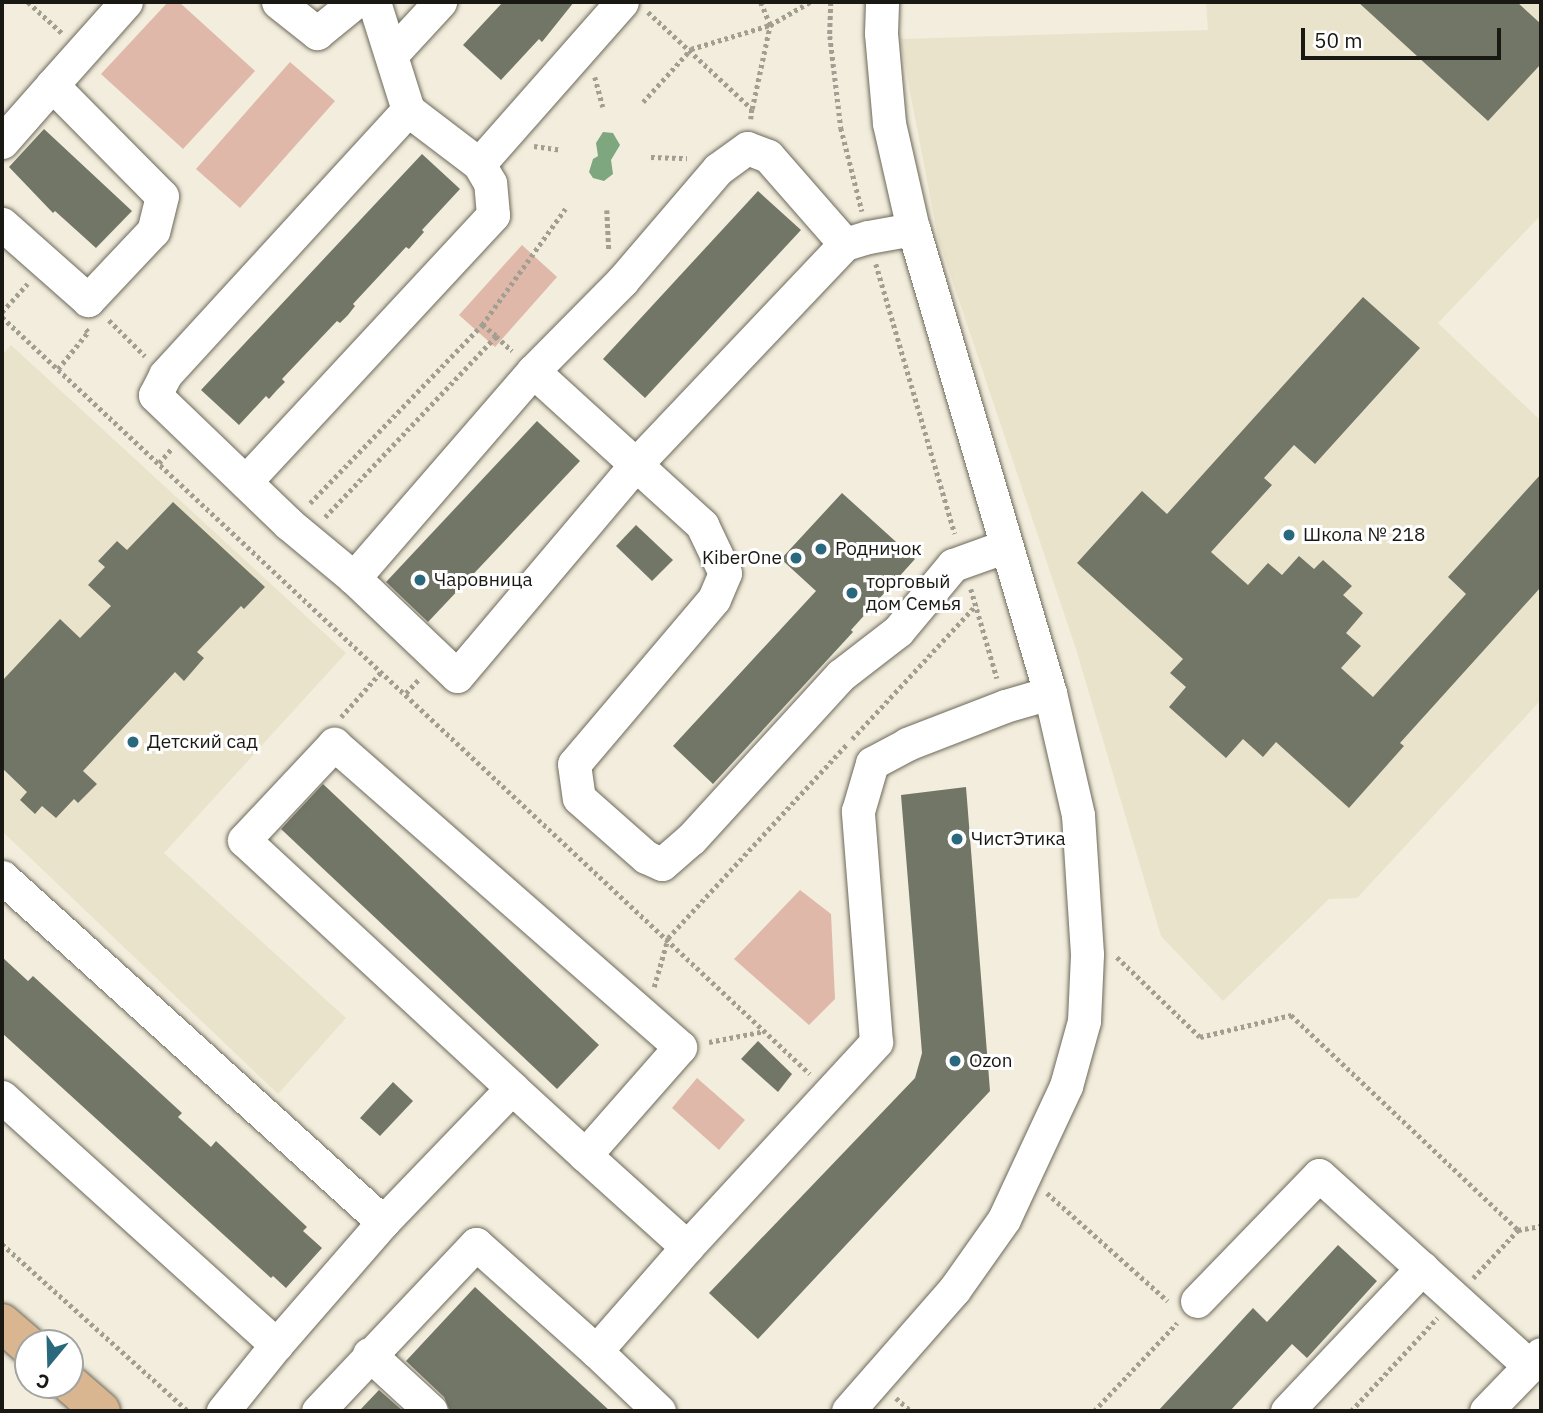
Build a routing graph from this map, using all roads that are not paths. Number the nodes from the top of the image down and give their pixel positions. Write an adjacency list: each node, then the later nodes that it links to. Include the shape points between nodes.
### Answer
1 (126, 2): 9 (street)
2 (278, 2): 3 (street, via 317,33)
3 (355, 2)
4 (374, 2): 8 (street)
5 (440, 2): 8 (street)
6 (882, 2): 14 (street, via 889,123)
7 (634, 6): 12 (street)
8 (392, 54): 10 (street)
9 (52, 85): 11 (street); 13 (street, via 162,197 153,231 88,300)
10 (408, 110): 12 (street); 18 (street, via 165,375 155,395)
11 (2, 142)
12 (479, 164): 18 (street, via 490,183 493,215)
13 (2, 224)
14 (913, 229): 15 (street); 19 (street)
15 (856, 240): 16 (street, via 768,156 747,148 718,169 622,281); 17 (street)
16 (533, 372): 17 (street); 20 (street)
17 (637, 463): 19 (street, via 702,525 725,573 714,599 574,764 579,798 646,857 663,864 841,675 898,631 953,565); 20 (street, via 457,676)
18 (246, 481): 20 (street)
19 (1006, 546): 21 (street)
20 (354, 578)
21 (1050, 693): 27 (street, via 907,744 872,764 858,811 876,1042); 40 (street, via 1078,815 1086,927 1083,1021 1066,1086 1004,1219 954,1290)
22 (2, 877): 26 (street)
23 (512, 1088): 25 (street); 25 (street, via 244,841 334,744 680,1047); 26 (street)
24 (2, 1097): 30 (street)
25 (585, 1155): 27 (street)
26 (383, 1223): 30 (street)
27 (687, 1247): 31 (street)
28 (1422, 1268): 29 (street, via 1320,1175); 33 (street); 41 (street)
29 (1191, 1308)
30 (276, 1345): 35 (street)
31 (596, 1351): 32 (street, via 476,1244); 39 (street)
32 (369, 1354): 37 (street); 38 (street)
33 (1535, 1360): 42 (street)
34 (84, 1396): 36 (main road)
35 (238, 1406)
36 (101, 1411)
37 (318, 1411)
38 (431, 1411)
39 (659, 1411)
40 (848, 1411)
41 (1287, 1411)
42 (1486, 1411)

